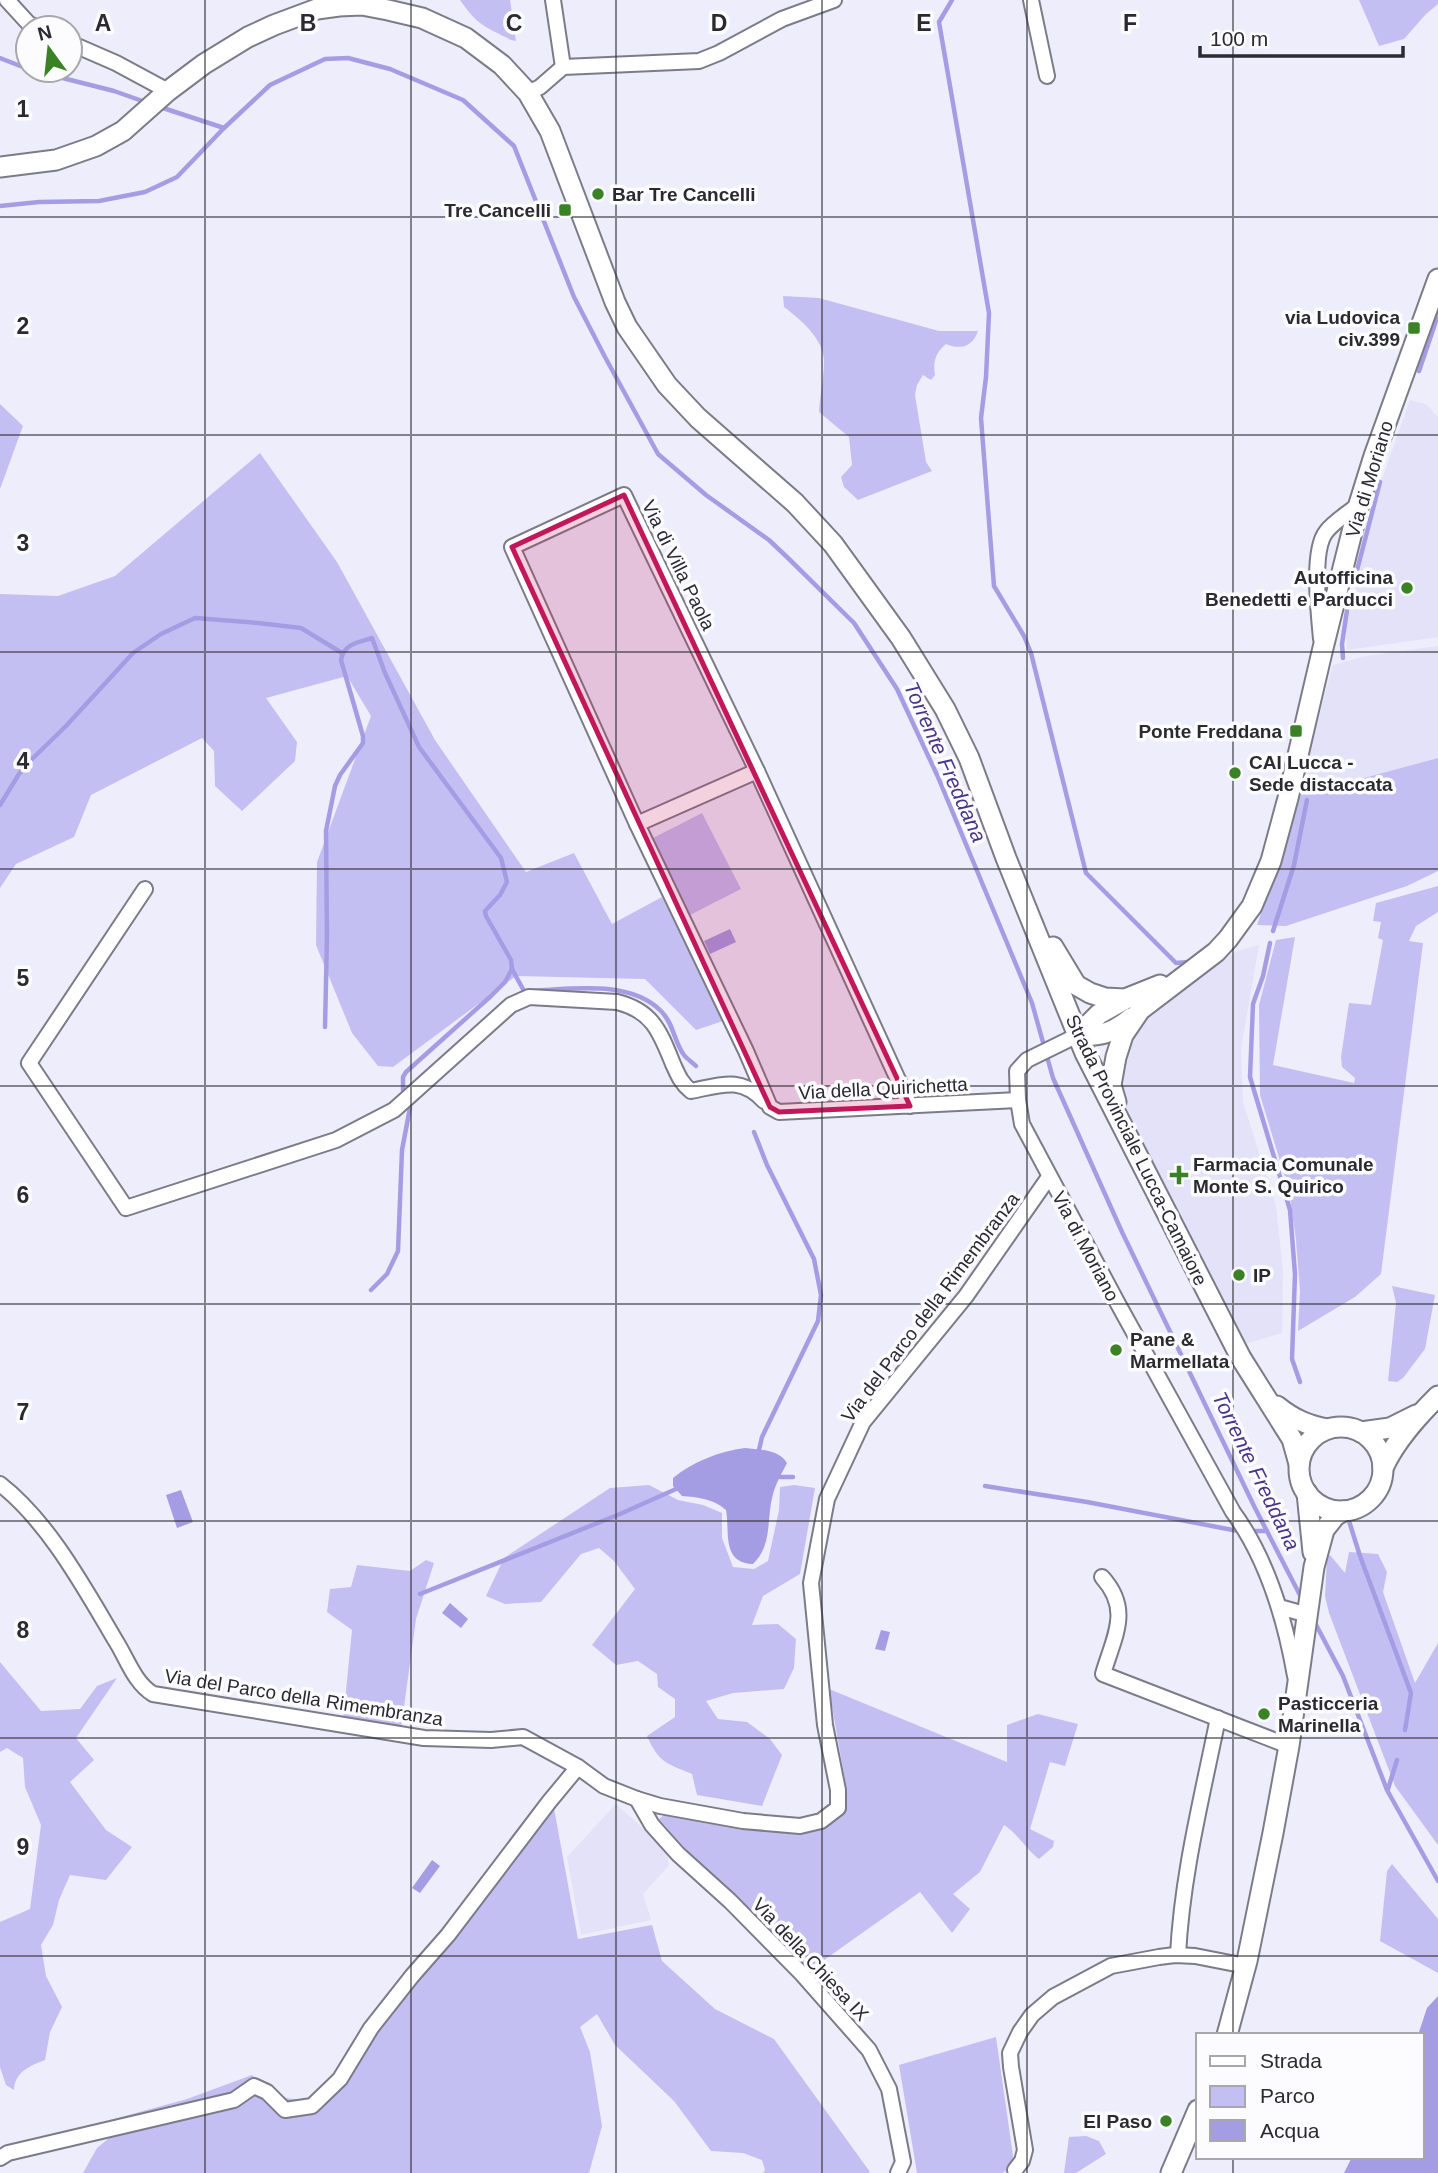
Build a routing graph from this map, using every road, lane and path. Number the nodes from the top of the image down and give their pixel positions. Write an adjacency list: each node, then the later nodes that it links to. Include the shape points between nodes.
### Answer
1 (7, 0): 6 (street)
2 (553, 0): 8 (street)
3 (834, 0): 8 (street, via 782,19 699,61)
4 (1031, 0): 9 (street)
5 (361, 3): 10 (main road, Strada Provinciale Lucca-Camaiore, via 317,9 274,25 204,64); 11 (main road, Strada Provinciale Lucca-Camaiore, via 422,18 466,38 502,65)
6 (20, 14)
7 (84, 49): 10 (street)
8 (563, 67): 11 (street)
9 (1047, 76)
10 (168, 91): 12 (main road, Strada Provinciale Lucca-Camaiore, via 123,131 82,152 43,163)
11 (528, 93): 17 (main road, Strada Provinciale Lucca-Camaiore, via 550,131 626,327 667,385 698,418 814,522 901,638 969,758)
12 (0, 167)
13 (1438, 279): 18 (main road, Via di Moriano, via 1359,504 1271,861 1252,906 1228,939 1178,980)
14 (757, 772): 15 (street); 15 (street, Via di Villa Paola, via 624,495 512,547); 21 (street, Via di Villa Paola)
15 (637, 824): 22 (street, Via di Villa Paola)
16 (145, 889): 22 (street, via 29,1063 126,1208 336,1140 394,1110 511,1005 529,997 631,1005 658,1029 681,1083 691,1091 740,1084)
17 (1023, 900): 18 (main road, via 1076,985); 19 (main road, Strada Provinciale Lucca-Camaiore)
18 (1133, 1005): 19 (main road, via 1114,1031); 23 (main road, Via di Moriano, via 1111,1085)
19 (1071, 1039): 20 (street, Via di Moriano, via 1027,1060 1017,1071); 23 (main road, Strada Provinciale Lucca-Camaiore, via 1086,1053)
20 (1018, 1100): 21 (street, Via della Quirichetta); 24 (street, Via di Moriano, via 1022,1124)
21 (909, 1106): 22 (street, Via della Quirichetta, via 779,1112)
22 (770, 1107)
23 (1124, 1128): 26 (main road, Strada Provinciale Lucca-Camaiore, via 1241,1358)
24 (1049, 1177): 37 (street, Via di Moriano, via 1249,1536 1281,1605); 41 (street, Via del Parco della Rimembranza, via 966,1296 863,1422 827,1499 811,1583 838,1808 821,1821 800,1826 729,1818)
25 (1438, 1396): 27 (main road)
26 (1268, 1399): 28 (main road, Strada Provinciale Lucca-Camaiore, via 1293,1419); 30 (main road, Strada Provinciale Lucca-Camaiore, via 1292,1439)
27 (1423, 1411): 29 (main road, via 1390,1428); 31 (main road)
28 (1327, 1429): 29 (main road); 30 (main road, via 1305,1447)
29 (1361, 1432): 31 (main road, via 1377,1447)
30 (1299, 1464): 33 (main road)
31 (1383, 1468): 34 (main road, via 1372,1497)
32 (0, 1484): 40 (street, Via del Parco della Rimembranza, via 46,1529 142,1687 153,1694 424,1738 523,1737)
33 (1307, 1493): 34 (main road, via 1327,1508); 35 (main road)
34 (1343, 1511): 35 (main road, via 1324,1530)
35 (1314, 1567): 37 (main road)
36 (1102, 1577): 38 (street, via 1119,1607 1103,1674)
37 (1301, 1629): 39 (main road)
38 (1218, 1718): 39 (street); 42 (street, via 1187,1870)
39 (1289, 1746): 43 (main road)
40 (578, 1767): 41 (street, Via del Parco della Rimembranza, via 604,1786); 46 (street, via 371,2028 340,2079 312,2106 285,2110 254,2086 234,2100)
41 (637, 1799): 48 (street, Via della Chiesa IX, via 652,1825 678,1854 802,1974 869,2050 889,2089 903,2162)
42 (1178, 1955): 43 (street); 47 (street, via 1111,1966 1053,1997 1032,2015 1010,2053 1025,2150)
43 (1246, 1966): 44 (main road)
44 (1228, 2033)
45 (1196, 2115): 49 (main road)
46 (0, 2158)
47 (1015, 2169)
48 (898, 2173)
49 (1171, 2173)

